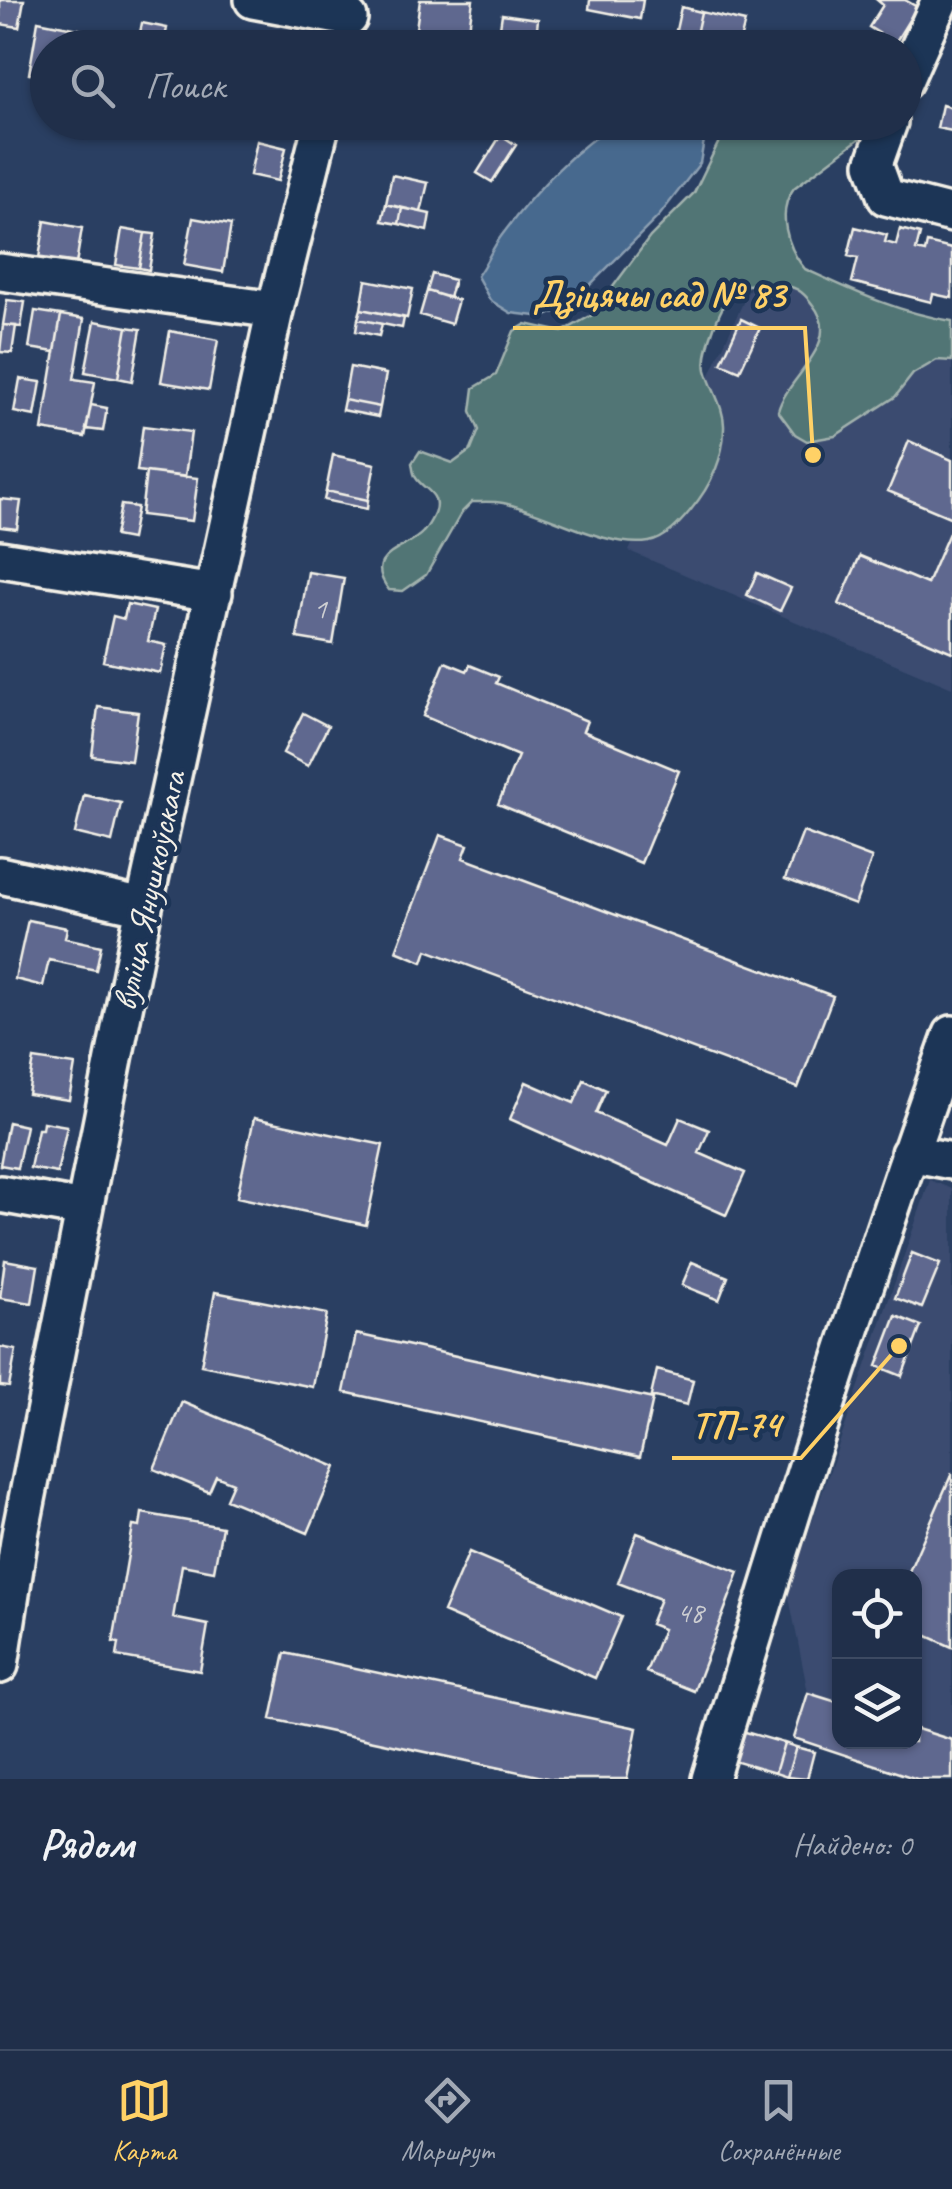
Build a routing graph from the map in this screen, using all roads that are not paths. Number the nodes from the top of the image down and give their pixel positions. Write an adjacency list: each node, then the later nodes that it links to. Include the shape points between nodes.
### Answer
1 (253, 0): 3 (street)
2 (940, 0): 4 (street)
3 (348, 22)
4 (922, 40)
5 (318, 140): 9 (street, вуліца Янушкоўскага)
6 (883, 140): 7 (street, via 874,164 886,197)
7 (952, 214)
8 (0, 272): 9 (street)
9 (275, 310): 11 (street, вуліца Янушкоўскага)
10 (0, 559): 11 (street)
11 (214, 593): 13 (street, вуліца Янушкоўскага)
12 (0, 874): 13 (street)
13 (144, 907): 18 (street, вуліца Янушкоўскага)
14 (952, 1034): 15 (street)
15 (910, 1154): 16 (street); 21 (street)
16 (952, 1161)
17 (0, 1194): 18 (street)
18 (84, 1209): 19 (street, вуліца Янушкоўскага)
19 (10, 1533): 20 (street, вуліца Янушкоўскага)
20 (0, 1664)
21 (710, 1779)

